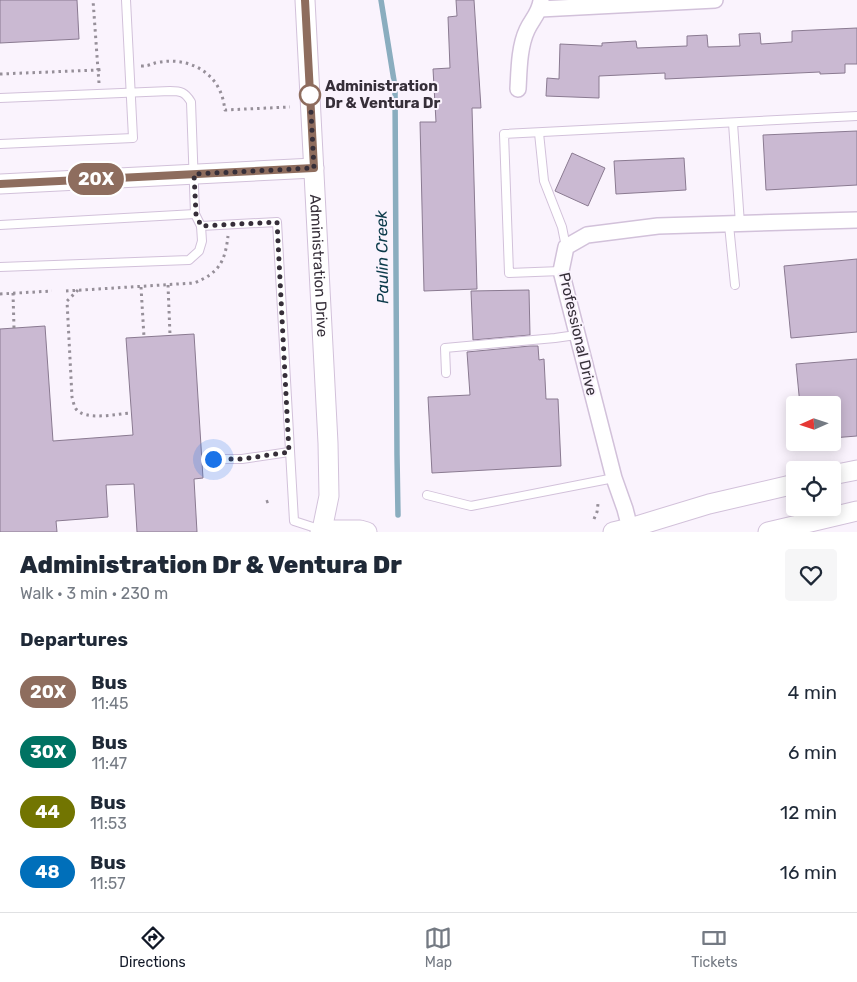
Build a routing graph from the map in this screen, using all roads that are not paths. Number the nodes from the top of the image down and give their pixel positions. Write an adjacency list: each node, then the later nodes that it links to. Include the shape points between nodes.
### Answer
1 (126, 0): 6 (lane)
2 (305, 0): 12 (street, Administration Drive)
3 (715, 0): 4 (street)
4 (541, 5): 5 (street, via 526,30)
5 (518, 89)
6 (131, 92): 7 (lane); 11 (lane, via 133,138); 13 (lane, via 178,91 187,95 191,102)
7 (0, 98)
8 (857, 116): 9 (lane)
9 (733, 123): 10 (lane); 18 (lane)
10 (538, 133): 20 (lane, via 544,181 562,227); 22 (lane, via 504,134 509,274)
11 (0, 144)
12 (314, 168): 13 (street); 34 (street, Administration Drive, via 328,443 329,496)
13 (194, 174): 14 (street); 15 (lane)
14 (0, 184)
15 (196, 214): 17 (lane); 19 (lane)
16 (857, 220): 18 (street)
17 (0, 225)
18 (734, 225): 20 (street, via 658,226 587,235); 23 (lane)
19 (201, 226): 21 (lane, via 200,251 188,260); 26 (lane, via 277,222)
20 (566, 247): 22 (street, Professional Drive)
21 (0, 268)
22 (560, 271): 24 (street, Professional Drive)
23 (735, 284)
24 (576, 335): 25 (lane, via 445,348); 30 (street, Professional Drive)
25 (446, 373)
26 (289, 452): 27 (lane, via 242,459); 34 (lane, via 294,520)
27 (213, 459)
28 (857, 470): 29 (street)
29 (841, 473)
30 (614, 478): 32 (lane, via 471,506); 35 (street, Professional Drive, via 625,509)
31 (786, 486): 35 (street, via 708,504)
32 (427, 495)
33 (857, 511): 37 (street)
34 (322, 531): 36 (street)
35 (625, 531)
36 (368, 532)
37 (768, 532)

